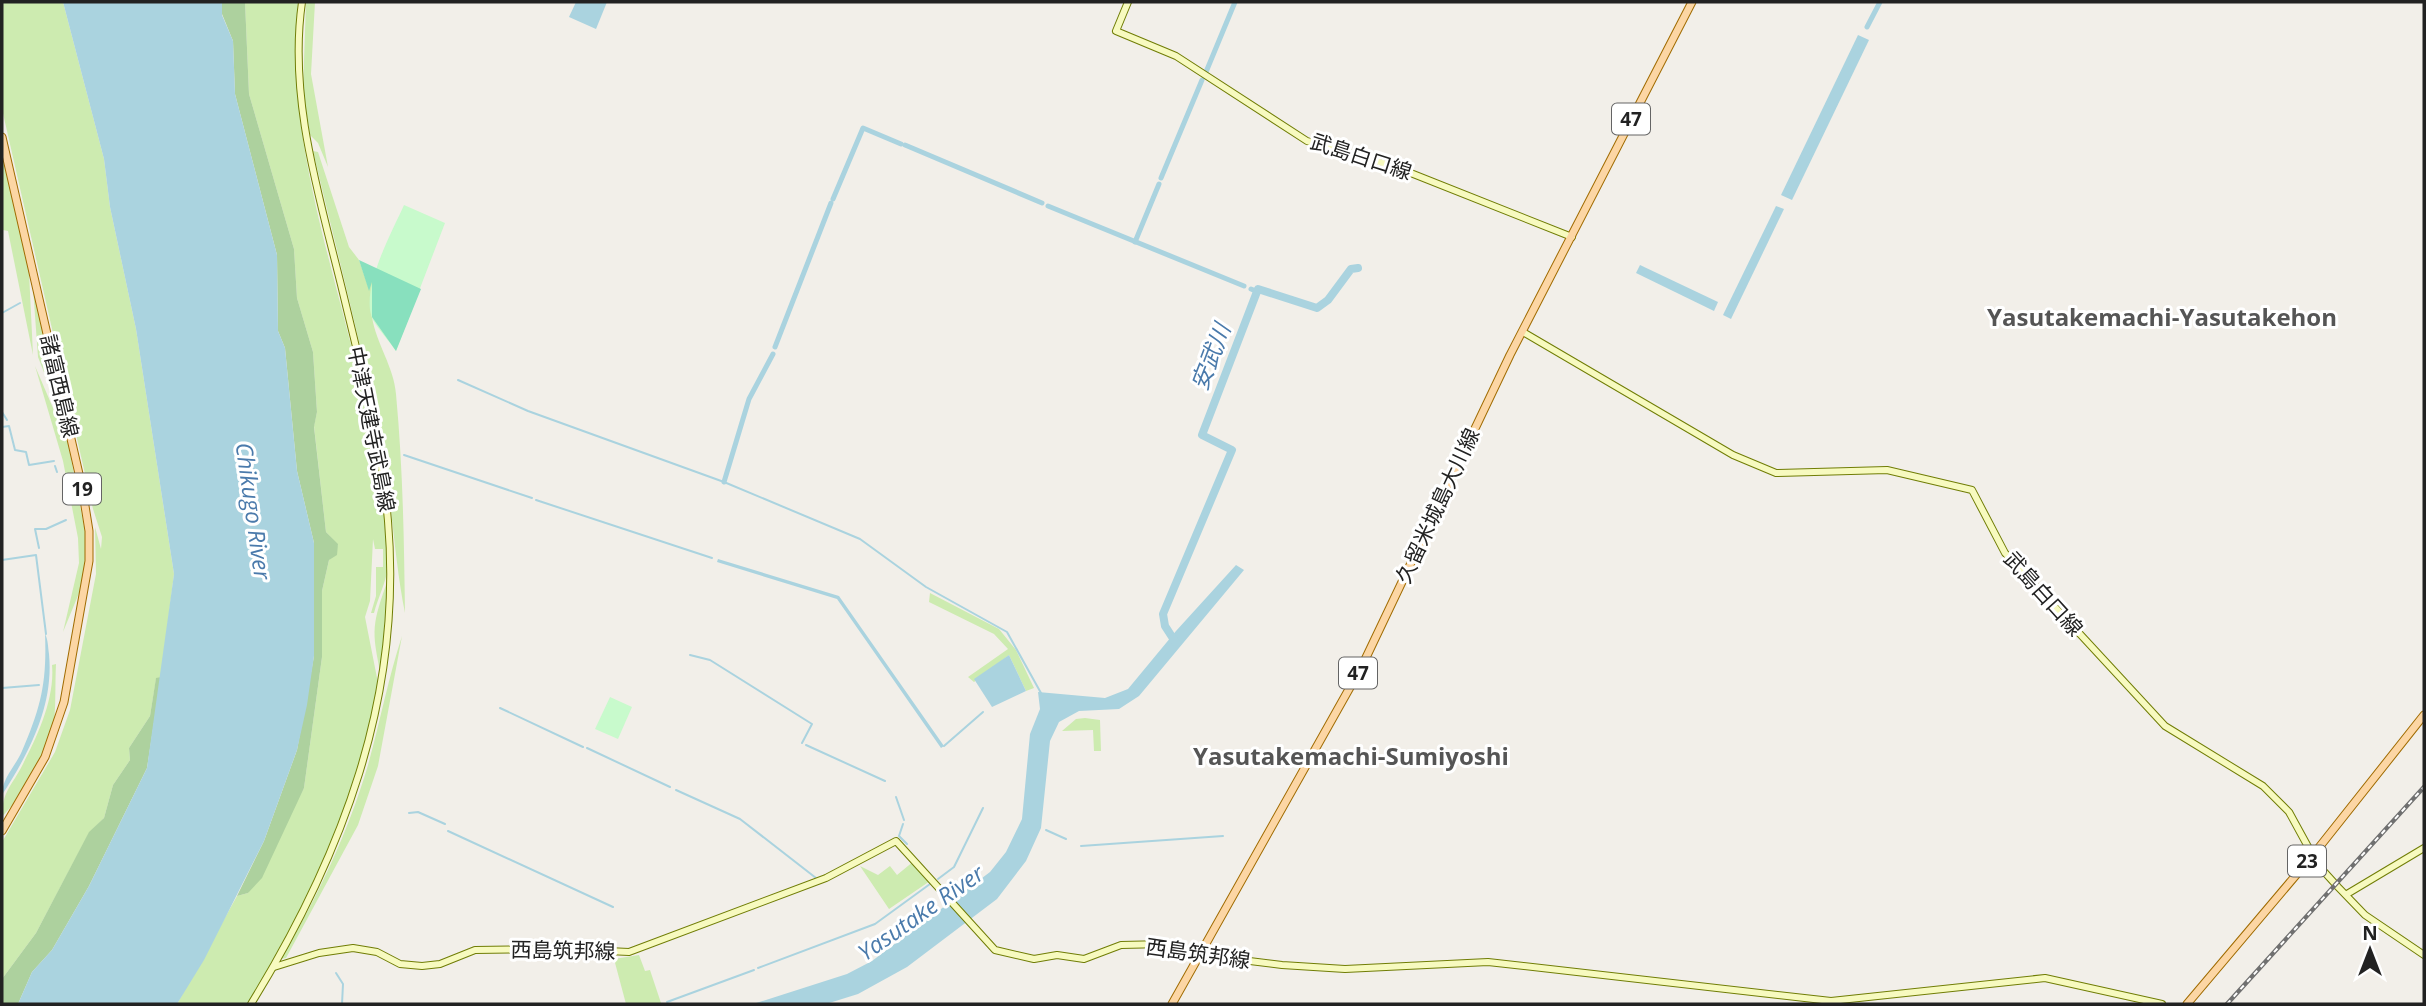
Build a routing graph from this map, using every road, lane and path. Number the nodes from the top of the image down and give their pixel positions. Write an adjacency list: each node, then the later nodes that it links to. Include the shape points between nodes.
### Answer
1 (302, 2): 14 (main road, 中津天建寺武島線, via 300,96 376,434 388,521 390,615 384,675 364,765 327,865)
2 (1128, 2): 5 (main road, 武島白口線, via 1116,31 1176,56 1297,136 1393,166)
3 (1692, 2): 5 (main road, 久留米城島大川線 / 47)
4 (2, 138): 8 (main road, 諸富西島線 / 19, via 82,487 90,543 58,726 46,757)
5 (1572, 237): 6 (main road, 久留米城島大川線 / 47)
6 (1523, 332): 10 (main road, 武島白口線, via 1765,471 1887,470 1972,490 2005,553 2096,653 2165,726 2263,786 2289,812); 12 (main road, 久留米城島大川線 / 47, via 1362,666)
7 (2424, 715): 10 (main road, 23)
8 (2, 831)
9 (2424, 848): 11 (main road)
10 (2313, 855): 11 (main road, 武島白口線); 18 (main road, 23)
11 (2347, 894): 13 (main road, 武島白口線, via 2365,915)
12 (1201, 955): 14 (main road, 西島筑邦線, via 1180,947 1145,944 1121,945 1084,959 1057,955 1034,959 999,953 896,841 827,878 629,951 475,950 422,967 353,948); 16 (main road, 久留米城島大川線 / 47); 17 (main road, 西島筑邦線, via 1345,969 1488,962 1831,1001 2046,978)
13 (2424, 955)
14 (274, 967): 15 (main road)
15 (251, 1004)
16 (1172, 1004)
17 (2162, 1004)
18 (2187, 1004)

